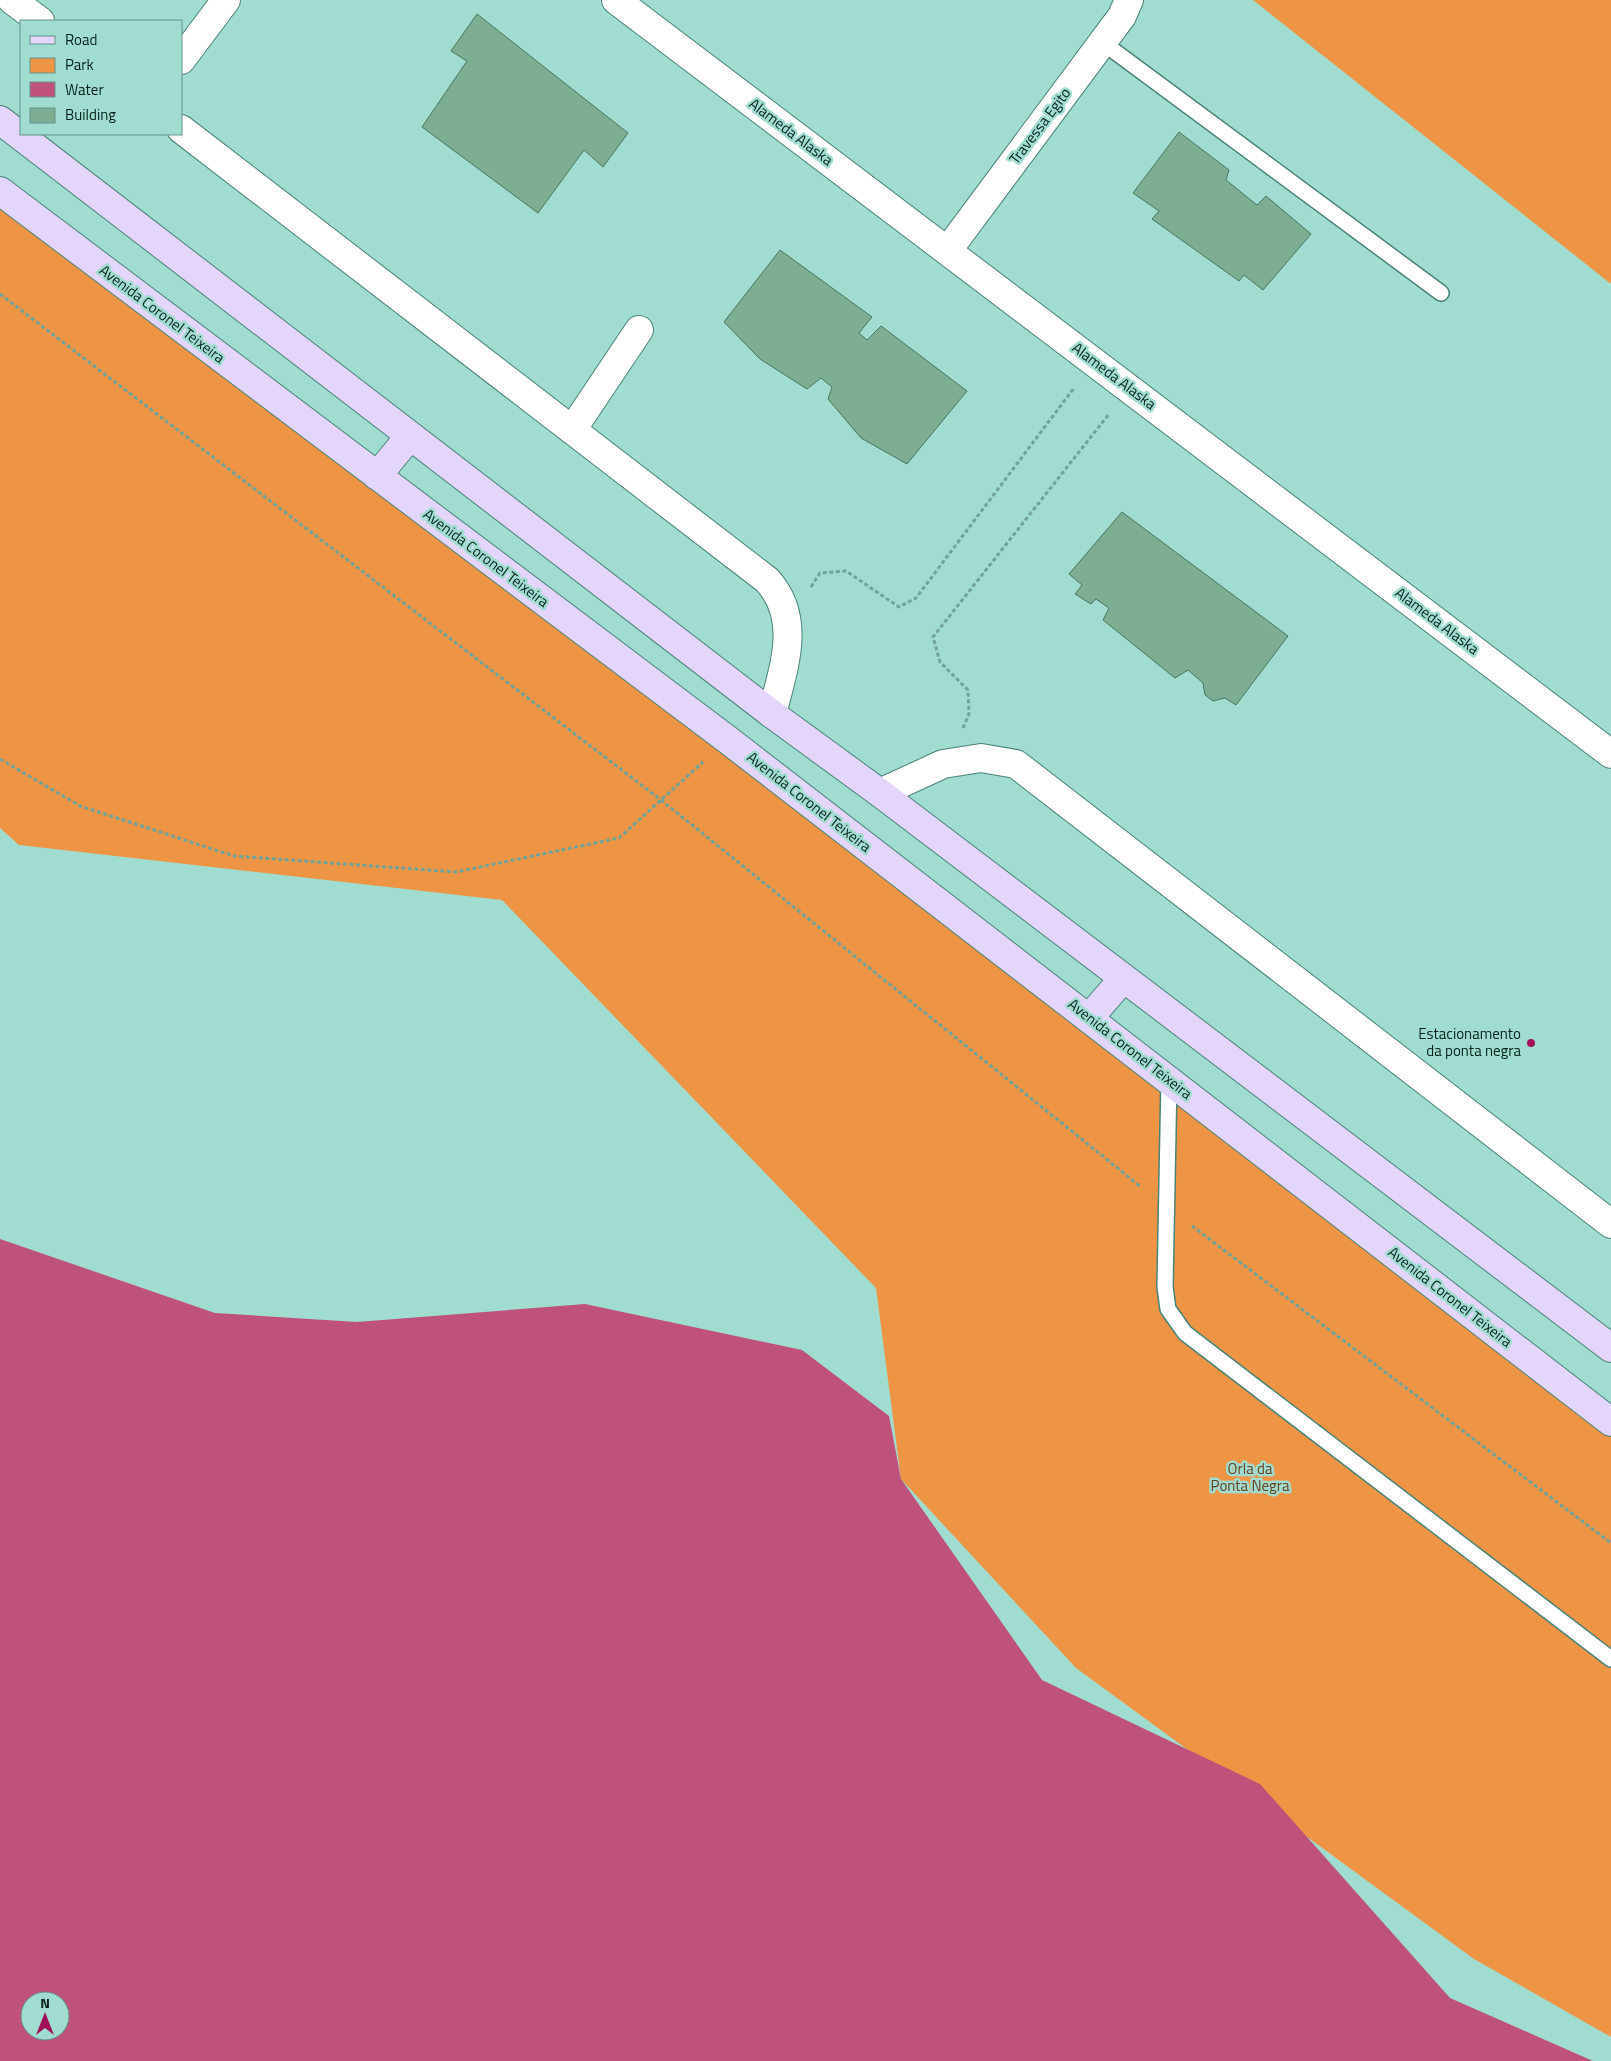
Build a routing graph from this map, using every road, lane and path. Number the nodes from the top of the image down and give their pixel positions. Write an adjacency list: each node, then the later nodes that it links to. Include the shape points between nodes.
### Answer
1 (12, 0): 5 (street)
2 (226, 0): 7 (street)
3 (616, 0): 11 (street, Alameda Alaska)
4 (1129, 0): 6 (street, Travessa Egito, via 1122,16)
5 (39, 20)
6 (1102, 42): 11 (street, Travessa Egito); 12 (lane)
7 (182, 59)
8 (0, 120): 18 (street)
9 (182, 130): 17 (street)
10 (0, 191): 19 (street, Avenida Coronel Teixeira)
11 (948, 250): 15 (street, Alameda Alaska)
12 (1441, 293)
13 (0, 294): 27 (path)
14 (639, 330): 17 (street)
15 (1094, 361): 16 (street, Alameda Alaska); 20 (path, via 916,598 899,607 846,571 820,573)
16 (1130, 388): 23 (street, Alameda Alaska); 25 (path, via 933,637 940,662 968,690 970,714 962,732 946,740)
17 (572, 430): 20 (street, via 767,580 779,593)
18 (410, 436): 19 (street); 21 (street)
19 (377, 476): 22 (street, Avenida Coronel Teixeira)
20 (788, 621): 21 (street, via 787,650)
21 (772, 714): 26 (street)
22 (728, 740): 27 (path); 29 (street, Avenida Coronel Teixeira)
23 (1611, 754)
24 (0, 759): 27 (path, via 80,806 234,856 456,872 619,838)
25 (943, 764): 26 (street); 32 (street, via 981,758 1016,764)
26 (880, 793): 28 (street)
27 (661, 800): 31 (path)
28 (1123, 979): 29 (street); 33 (street)
29 (1089, 1018): 30 (street, Avenida Coronel Teixeira)
30 (1169, 1079): 31 (lane); 34 (street, Avenida Coronel Teixeira)
31 (1166, 1207): 35 (path); 36 (lane, via 1165,1287 1168,1309 1185,1333)
32 (1610, 1221)
33 (1611, 1348)
34 (1611, 1422)
35 (1611, 1543)
36 (1611, 1658)

